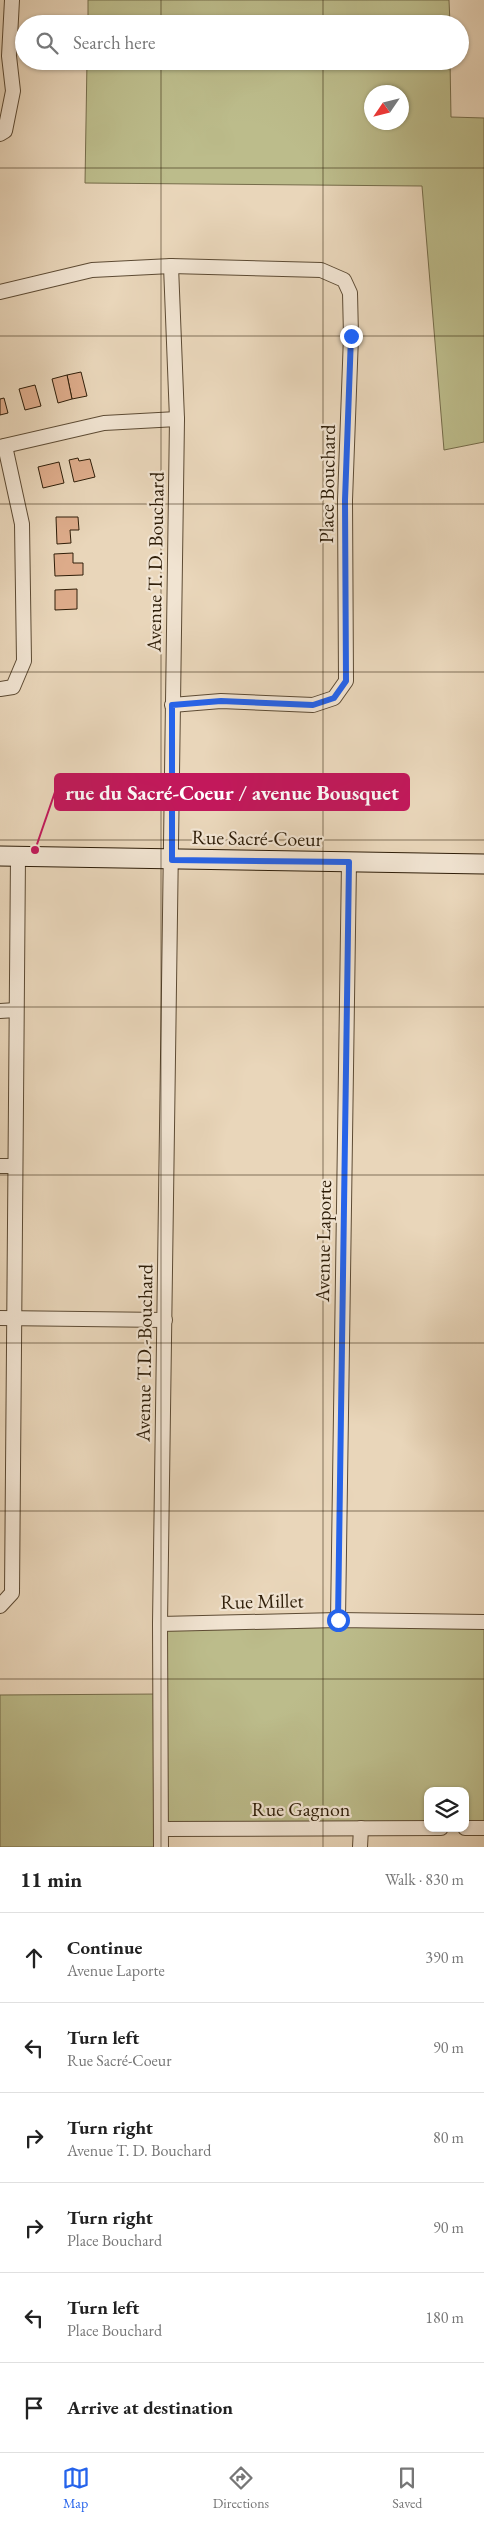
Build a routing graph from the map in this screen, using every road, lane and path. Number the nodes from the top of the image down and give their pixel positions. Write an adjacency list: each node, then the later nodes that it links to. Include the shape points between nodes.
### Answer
1 (12, 0): 2 (street)
2 (4, 60): 3 (street, via 13,90 5,131)
3 (0, 134)
4 (171, 266): 5 (street, Place Bouchard, via 92,270); 6 (street, Avenue T. D. Bouchard); 9 (street, Place Bouchard, via 321,270 344,280 350,292 351,336 345,500 346,681 334,698 313,705 221,701)
5 (0, 292)
6 (177, 419): 7 (street, via 104,423); 9 (street, Avenue T. D. Bouchard)
7 (3, 447): 8 (street, via 22,524 24,661 13,687)
8 (0, 689)
9 (172, 705): 11 (street, Avenue T. D. Bouchard)
10 (9, 856): 11 (street, Rue Sacré-Coeur); 14 (street)
11 (172, 860): 12 (street, Rue Sacré-Coeur); 20 (street, Avenue T.D.-Bouchard)
12 (349, 862): 13 (street, Rue Sacré-Coeur); 23 (street, Avenue Laporte)
13 (484, 864)
14 (16, 1010): 15 (street); 17 (street)
15 (0, 1011)
16 (0, 1166): 17 (street)
17 (15, 1166): 19 (street)
18 (0, 1318): 19 (street)
19 (14, 1318): 20 (street); 21 (street)
20 (165, 1320): 25 (street, Avenue T.D.-Bouchard)
21 (6, 1467): 22 (street, via 12,1593)
22 (0, 1606)
23 (338, 1620): 24 (street, Rue Millet); 25 (street, Rue Millet)
24 (484, 1622)
25 (160, 1624): 30 (street, Avenue T.D.-Bouchard)
26 (360, 1828): 27 (street, Rue Gagnon); 30 (street, Rue Gagnon); 32 (street)
27 (424, 1828)
28 (469, 1828): 29 (street)
29 (484, 1828)
30 (160, 1829): 31 (street, Avenue T.D.-Bouchard)
31 (161, 1847)
32 (360, 1847)

